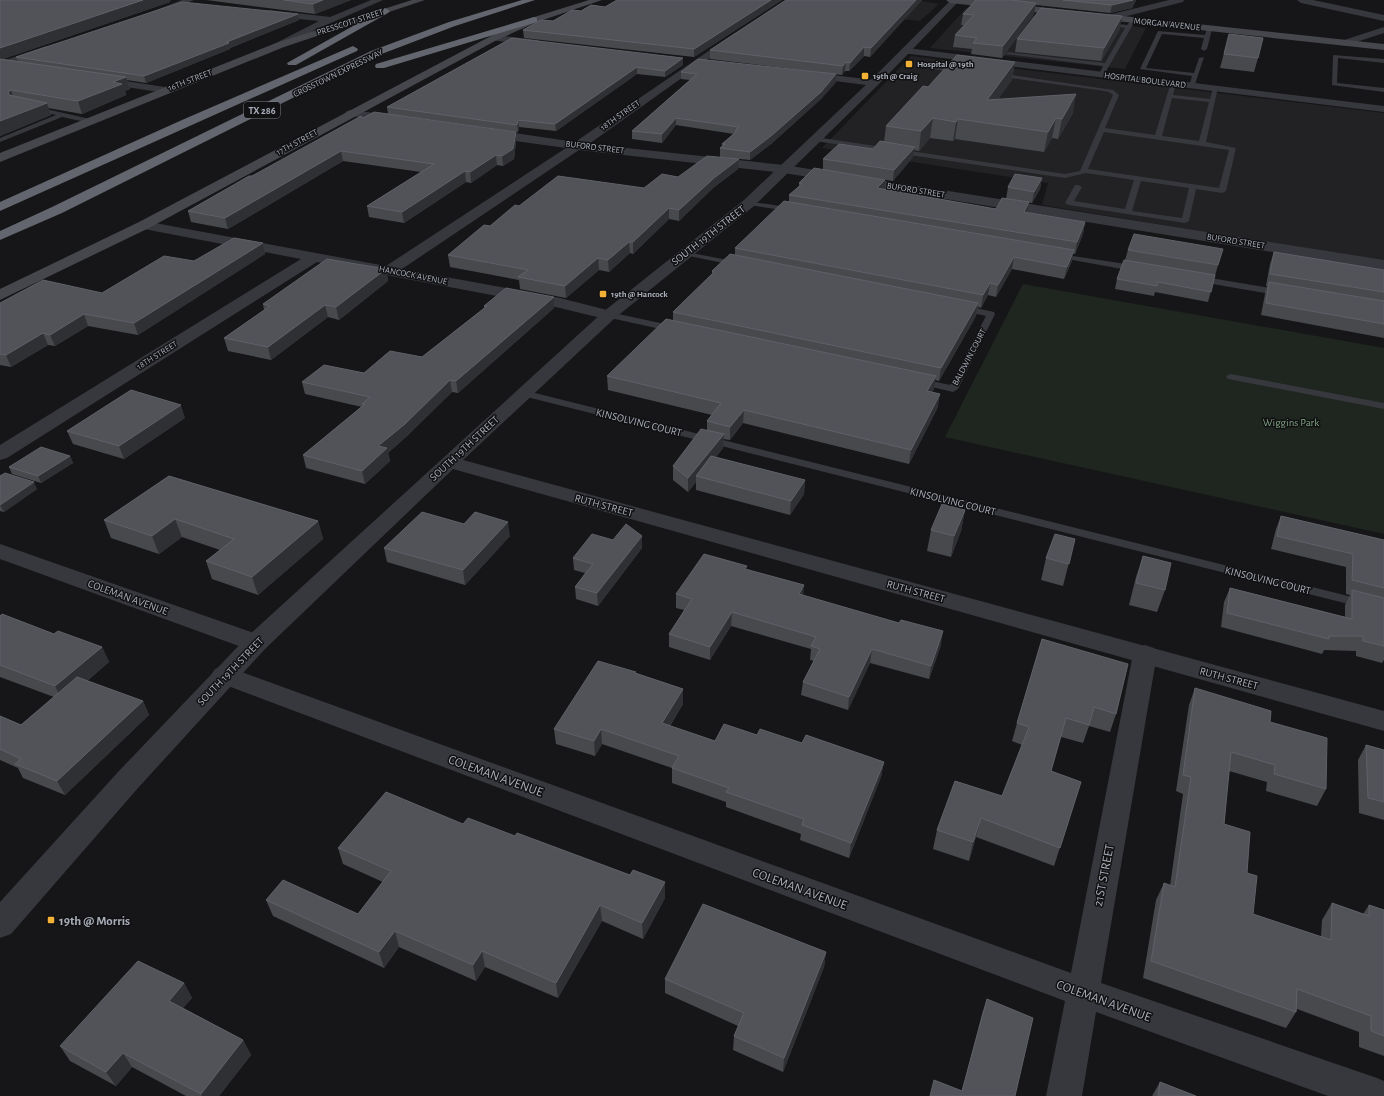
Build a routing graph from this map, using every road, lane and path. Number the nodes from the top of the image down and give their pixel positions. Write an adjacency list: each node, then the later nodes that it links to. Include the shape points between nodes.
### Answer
1 (379, 0): 18 (street, 16TH STREET)
2 (421, 0): 12 (main road, PRESSCOTT STREET)
3 (531, 0): 64 (highway, CROSSTOWN EXPRESSWAY / TX 286, via 452,24 376,54)
4 (598, 0): 19 (main road, 17TH STREET)
5 (954, 0): 14 (main road, MORGAN AVENUE); 34 (street, SOUTH 19TH STREET)
6 (1000, 0): 14 (main road)
7 (1180, 0): 16 (street)
8 (1301, 0): 17 (street)
9 (160, 1): 10 (street)
10 (186, 2): 11 (street); 15 (street)
11 (201, 5)
12 (385, 11): 29 (main road, PRESSCOTT STREET); 66 (highway)
13 (262, 12): 18 (street)
14 (1036, 12): 16 (main road, MORGAN AVENUE)
15 (144, 16)
16 (1107, 18): 21 (main road, MORGAN AVENUE)
17 (1384, 18)
18 (331, 20): 29 (street, 16TH STREET)
19 (534, 20): 25 (main road, 17TH STREET); 44 (highway)
20 (1098, 24): 21 (lane)
21 (1130, 24): 24 (main road, MORGAN AVENUE); 45 (lane)
22 (747, 29): 39 (street, 18TH STREET)
23 (1384, 30): 26 (street)
24 (1208, 32): 26 (main road, MORGAN AVENUE); 33 (lane); 51 (lane, via 1160,32 1143,69)
25 (494, 38): 28 (street); 61 (main road, 17TH STREET)
26 (1344, 42): 31 (main road, MORGAN AVENUE)
27 (364, 44): 66 (highway, CROSSTOWN EXPRESSWAY / TX 286)
28 (548, 44)
29 (280, 45): 55 (main road, 16TH STREET)
30 (53, 47): 41 (street)
31 (1384, 47)
32 (1012, 48): 35 (lane)
33 (1204, 49)
34 (906, 51): 35 (street, HOSPITAL BOULEVARD, via 987,64); 52 (street, SOUTH 19TH STREET)
35 (1005, 58): 45 (street, HOSPITAL BOULEVARD)
36 (1202, 58): 51 (lane)
37 (681, 60): 39 (street)
38 (1384, 61): 56 (lane, via 1335,54 1334,86)
39 (696, 62): 40 (street); 73 (street, 18TH STREET)
40 (712, 64)
41 (0, 65): 43 (street)
42 (935, 68): 46 (lane)
43 (24, 69)
44 (370, 70)
45 (1104, 70): 53 (street, HOSPITAL BOULEVARD)
46 (965, 71)
47 (797, 74): 52 (street)
48 (988, 74): 67 (lane, via 1111,91 1116,98)
49 (87, 78): 55 (street)
50 (348, 78): 64 (highway)
51 (1194, 80): 53 (street, HOSPITAL BOULEVARD); 54 (street, HOSPITAL BOULEVARD)
52 (874, 83): 70 (street, SOUTH 19TH STREET)
53 (1173, 83): 57 (lane)
54 (1216, 88): 58 (lane); 60 (street, HOSPITAL BOULEVARD)
55 (165, 90): 63 (main road, 16TH STREET)
56 (1384, 90)
57 (1170, 96): 58 (lane); 69 (lane)
58 (1213, 101): 72 (lane)
59 (24, 107): 62 (lane, via 55,112)
60 (1384, 109)
61 (351, 113): 65 (street); 84 (main road, 17TH STREET)
62 (60, 116): 63 (lane); 71 (lane)
63 (90, 121): 74 (main road, 16TH STREET)
64 (239, 121): 85 (highway, CROSSTOWN EXPRESSWAY / TX 286)
65 (406, 121)
66 (186, 122): 81 (highway, CROSSTOWN EXPRESSWAY / TX 286)
67 (1102, 130): 69 (lane); 76 (lane)
68 (476, 131): 73 (street, BUFORD STREET)
69 (1158, 137): 72 (lane)
70 (815, 139): 75 (street, SOUTH 19TH STREET); 76 (lane, via 1065,176 1078,175)
71 (0, 140)
72 (1202, 143): 78 (lane, via 1233,148 1222,191)
73 (577, 146): 75 (street, BUFORD STREET); 92 (street, 18TH STREET)
74 (0, 158)
75 (784, 168): 80 (street, SOUTH 19TH STREET); 90 (street, BUFORD STREET)
76 (1084, 170): 77 (lane)
77 (1138, 178): 78 (lane); 83 (lane)
78 (1193, 186): 83 (lane, via 1185,221)
79 (1078, 187): 83 (lane, via 1070,203)
80 (749, 203): 82 (lane); 86 (street, SOUTH 19TH STREET)
81 (0, 207)
82 (804, 212)
83 (1128, 213)
84 (144, 225): 88 (street, HANCOCK AVENUE); 95 (main road, 17TH STREET)
85 (0, 236)
86 (684, 253): 89 (lane); 97 (street, SOUTH 19TH STREET)
87 (1047, 253): 91 (lane)
88 (315, 257): 92 (street, HANCOCK AVENUE); 103 (street, 18TH STREET)
89 (746, 265)
90 (1384, 265)
91 (1149, 270)
92 (388, 271): 97 (street, HANCOCK AVENUE, via 560,303)
93 (1188, 277): 94 (lane)
94 (1290, 294)
95 (0, 295)
96 (953, 306): 100 (lane, BALDWIN COURT, via 991,314 953,389)
97 (610, 315): 98 (lane); 101 (street, SOUTH 19TH STREET)
98 (680, 330)
99 (1231, 377): 102 (lane)
100 (906, 379)
101 (523, 393): 104 (street, SOUTH 19TH STREET); 106 (lane, KINSOLVING COURT)
102 (1384, 406)
103 (0, 454)
104 (449, 462): 107 (street, SOUTH 19TH STREET); 108 (street, RUTH STREET)
105 (0, 551): 107 (street, COLEMAN AVENUE)
106 (1384, 609)
107 (256, 643): 109 (street, SOUTH 19TH STREET)
108 (1145, 654): 110 (street, RUTH STREET); 112 (street, 21ST STREET)
109 (224, 675): 111 (street, SOUTH 19TH STREET); 112 (street, COLEMAN AVENUE)
110 (1384, 720)
111 (0, 924)
112 (1082, 992): 113 (street, 21ST STREET); 114 (street, COLEMAN AVENUE)
113 (1064, 1096)
114 (1377, 1096)

